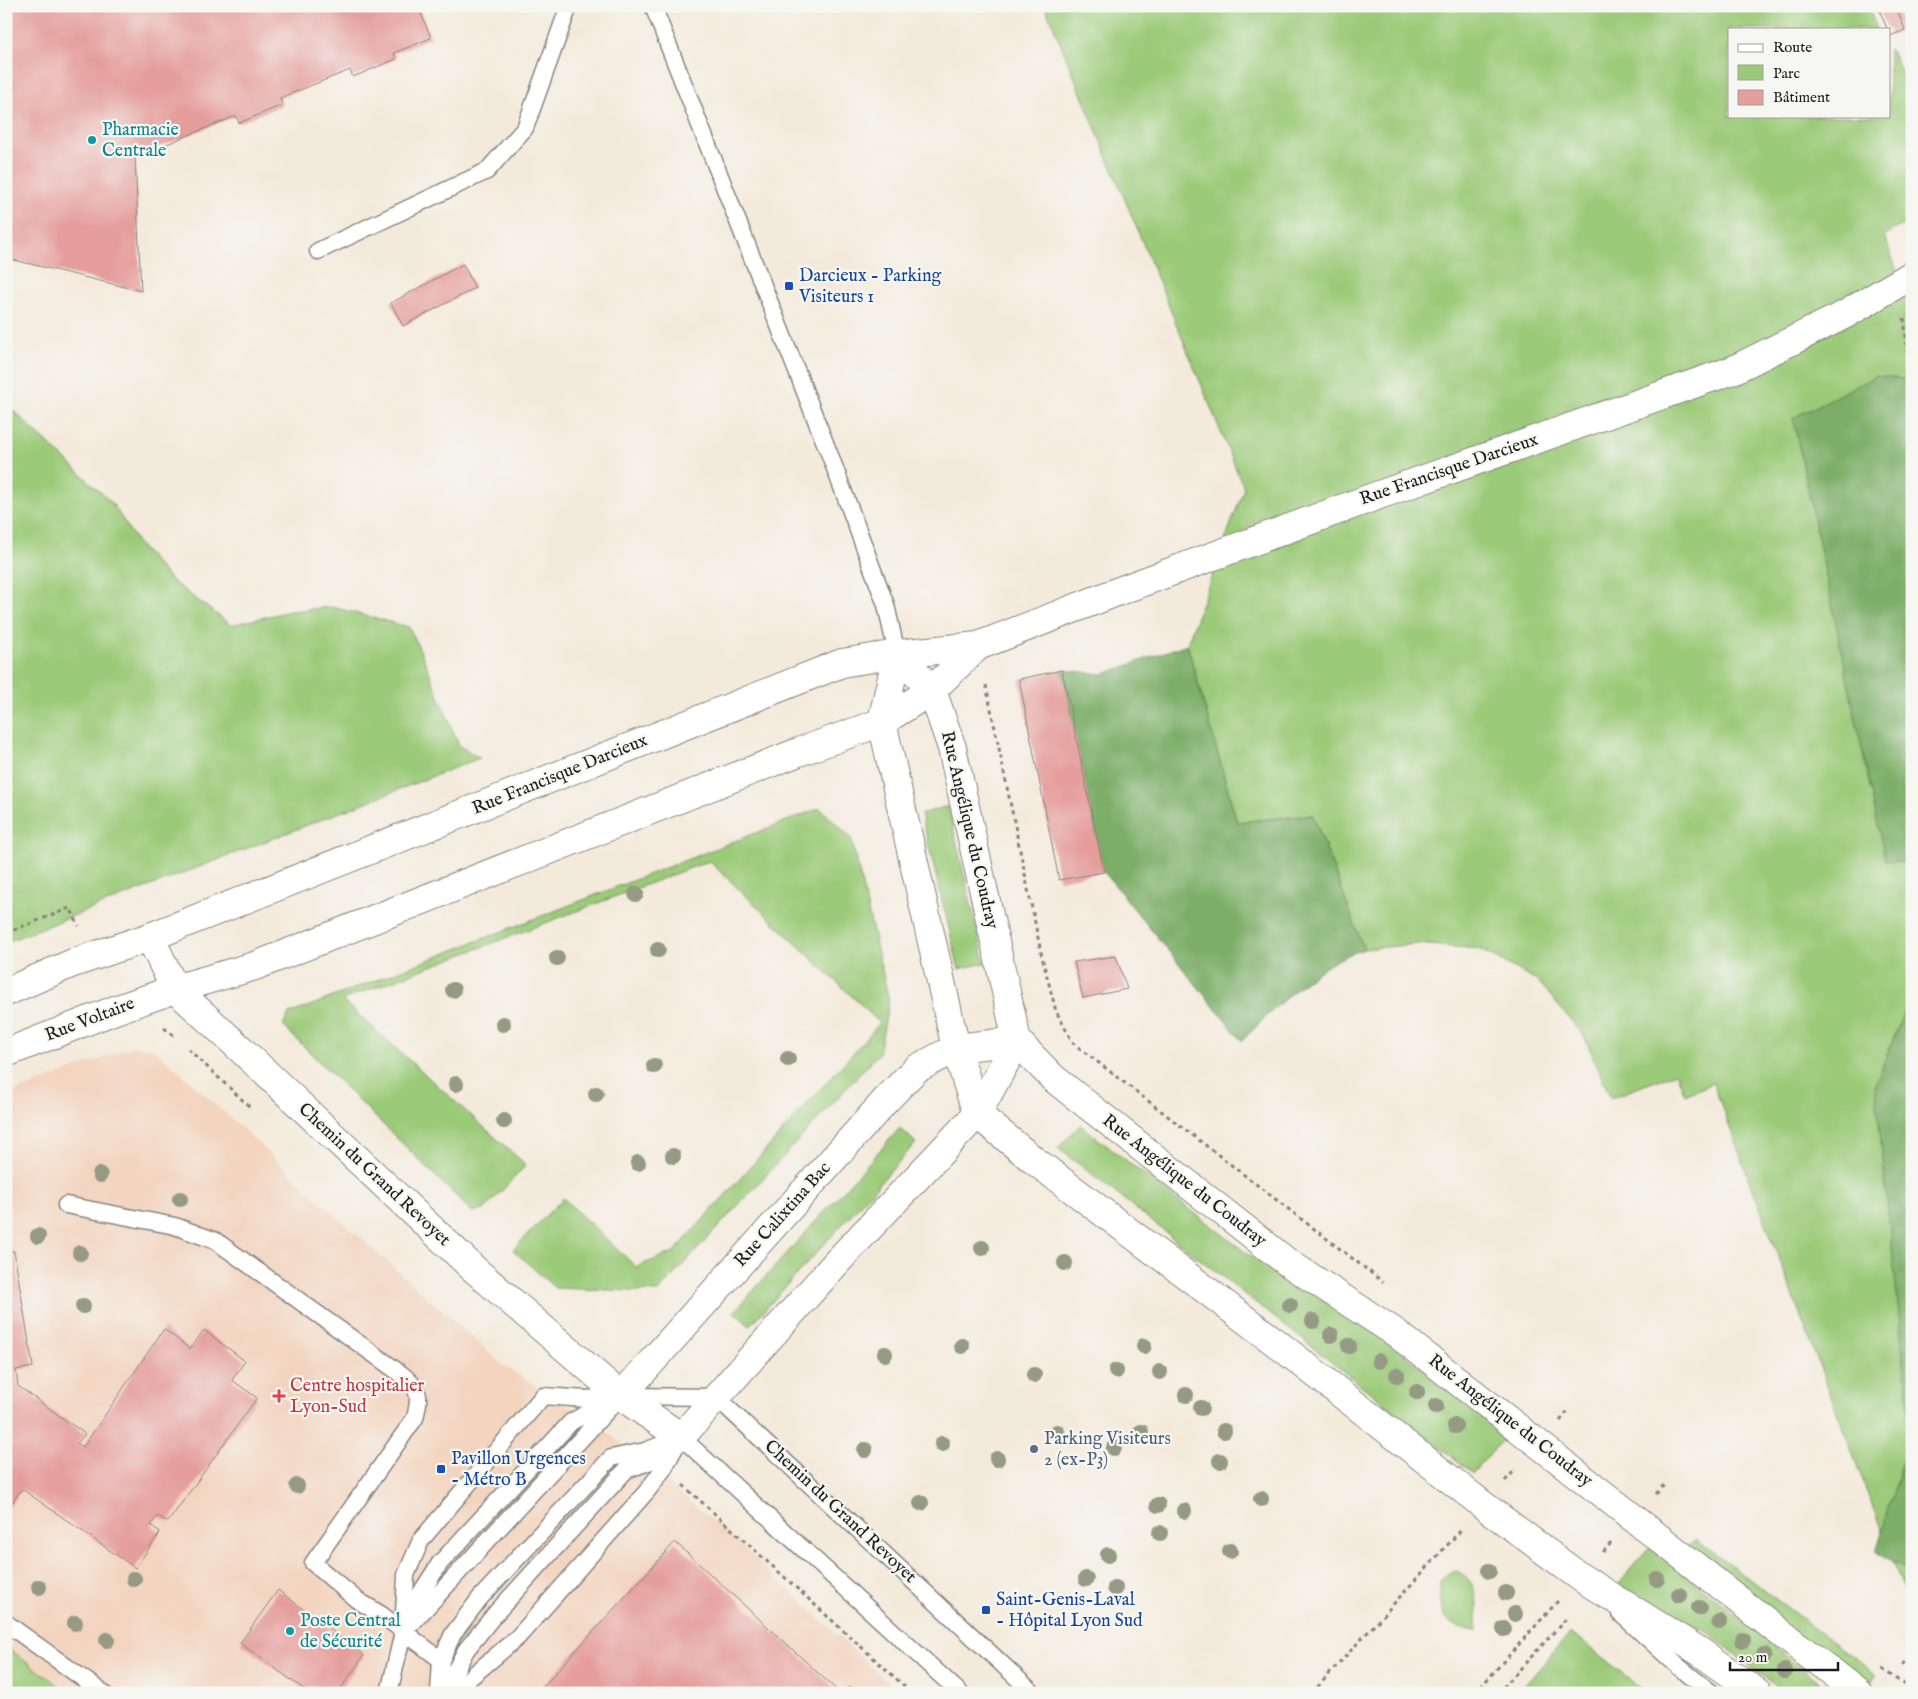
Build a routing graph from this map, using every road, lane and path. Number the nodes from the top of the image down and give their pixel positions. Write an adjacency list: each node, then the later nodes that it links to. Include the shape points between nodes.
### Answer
1 (569, 6): 3 (lane, via 525,128 487,171)
2 (653, 6): 8 (lane, via 835,467 886,605)
3 (318, 251)
4 (1912, 275): 7 (street, Rue Francisque Darcieux, via 1846,314 1733,370 1379,495)
5 (1906, 338): 6 (path)
6 (1912, 392)
7 (978, 646): 8 (street, Rue Francisque Darcieux); 9 (street, Rue Francisque Darcieux); 19 (path, via 1042,957 1056,1011 1073,1043)
8 (897, 654): 9 (street, Rue Angélique du Coudray); 10 (street); 11 (street, Rue Francisque Darcieux, via 842,663)
9 (932, 690): 10 (street, Rue Francisque Darcieux); 14 (street, Rue Angélique du Coudray, via 952,748)
10 (882, 722): 12 (street, Rue Francisque Darcieux, via 255,966); 15 (street)
11 (150, 937): 12 (street, Chemin du Grand Revoyet); 13 (street, via 73,963)
12 (175, 989): 16 (street, Rue Voltaire); 20 (street, Chemin du Grand Revoyet, via 475,1270)
13 (6, 992)
14 (1017, 1040): 15 (street, Rue Calixtina Bac); 17 (street); 50 (street, Rue Angélique du Coudray, via 1053,1078 1287,1262 1396,1333)
15 (956, 1048): 17 (street); 20 (street, Rue Calixtina Bac, via 916,1068)
16 (6, 1053)
17 (977, 1114): 21 (street, via 836,1263); 29 (street, via 1483,1505)
18 (66, 1205): 32 (lane, via 175,1226 216,1240 415,1386 419,1398 415,1418 313,1563 356,1600)
19 (1388, 1286)
20 (621, 1396): 21 (lane); 24 (street, Chemin du Grand Revoyet); 32 (lane); 32 (lane, via 586,1399 542,1396 421,1540 406,1575)
21 (716, 1397): 24 (street); 44 (lane, Chemin du Grand Revoyet)
22 (1561, 1420): 23 (path)
23 (1568, 1426)
24 (681, 1436): 34 (lane, via 645,1451 611,1458 480,1598 453,1634); 41 (lane, via 654,1460 626,1470 495,1614 466,1650); 42 (lane, via 648,1490 518,1637); 43 (lane, Chemin du Grand Revoyet)
25 (1649, 1488): 26 (path)
26 (1664, 1500)
27 (1464, 1526): 45 (path)
28 (1616, 1539): 29 (path)
29 (1581, 1576): 46 (path); 48 (lane, via 1679,1667); 49 (street, via 1699,1651)
30 (1566, 1619): 47 (path)
31 (6, 1622): 38 (lane)
32 (404, 1632): 34 (lane); 39 (lane)
33 (1912, 1655): 36 (path)
34 (441, 1660): 40 (lane)
35 (1875, 1663): 37 (path)
36 (1902, 1665)
37 (1912, 1690)
38 (103, 1693)
39 (390, 1693)
40 (439, 1693)
41 (444, 1693)
42 (452, 1693)
43 (960, 1693)
44 (1033, 1693)
45 (1312, 1693)
46 (1475, 1693)
47 (1498, 1693)
48 (1712, 1693)
49 (1758, 1693)
50 (1858, 1693)

